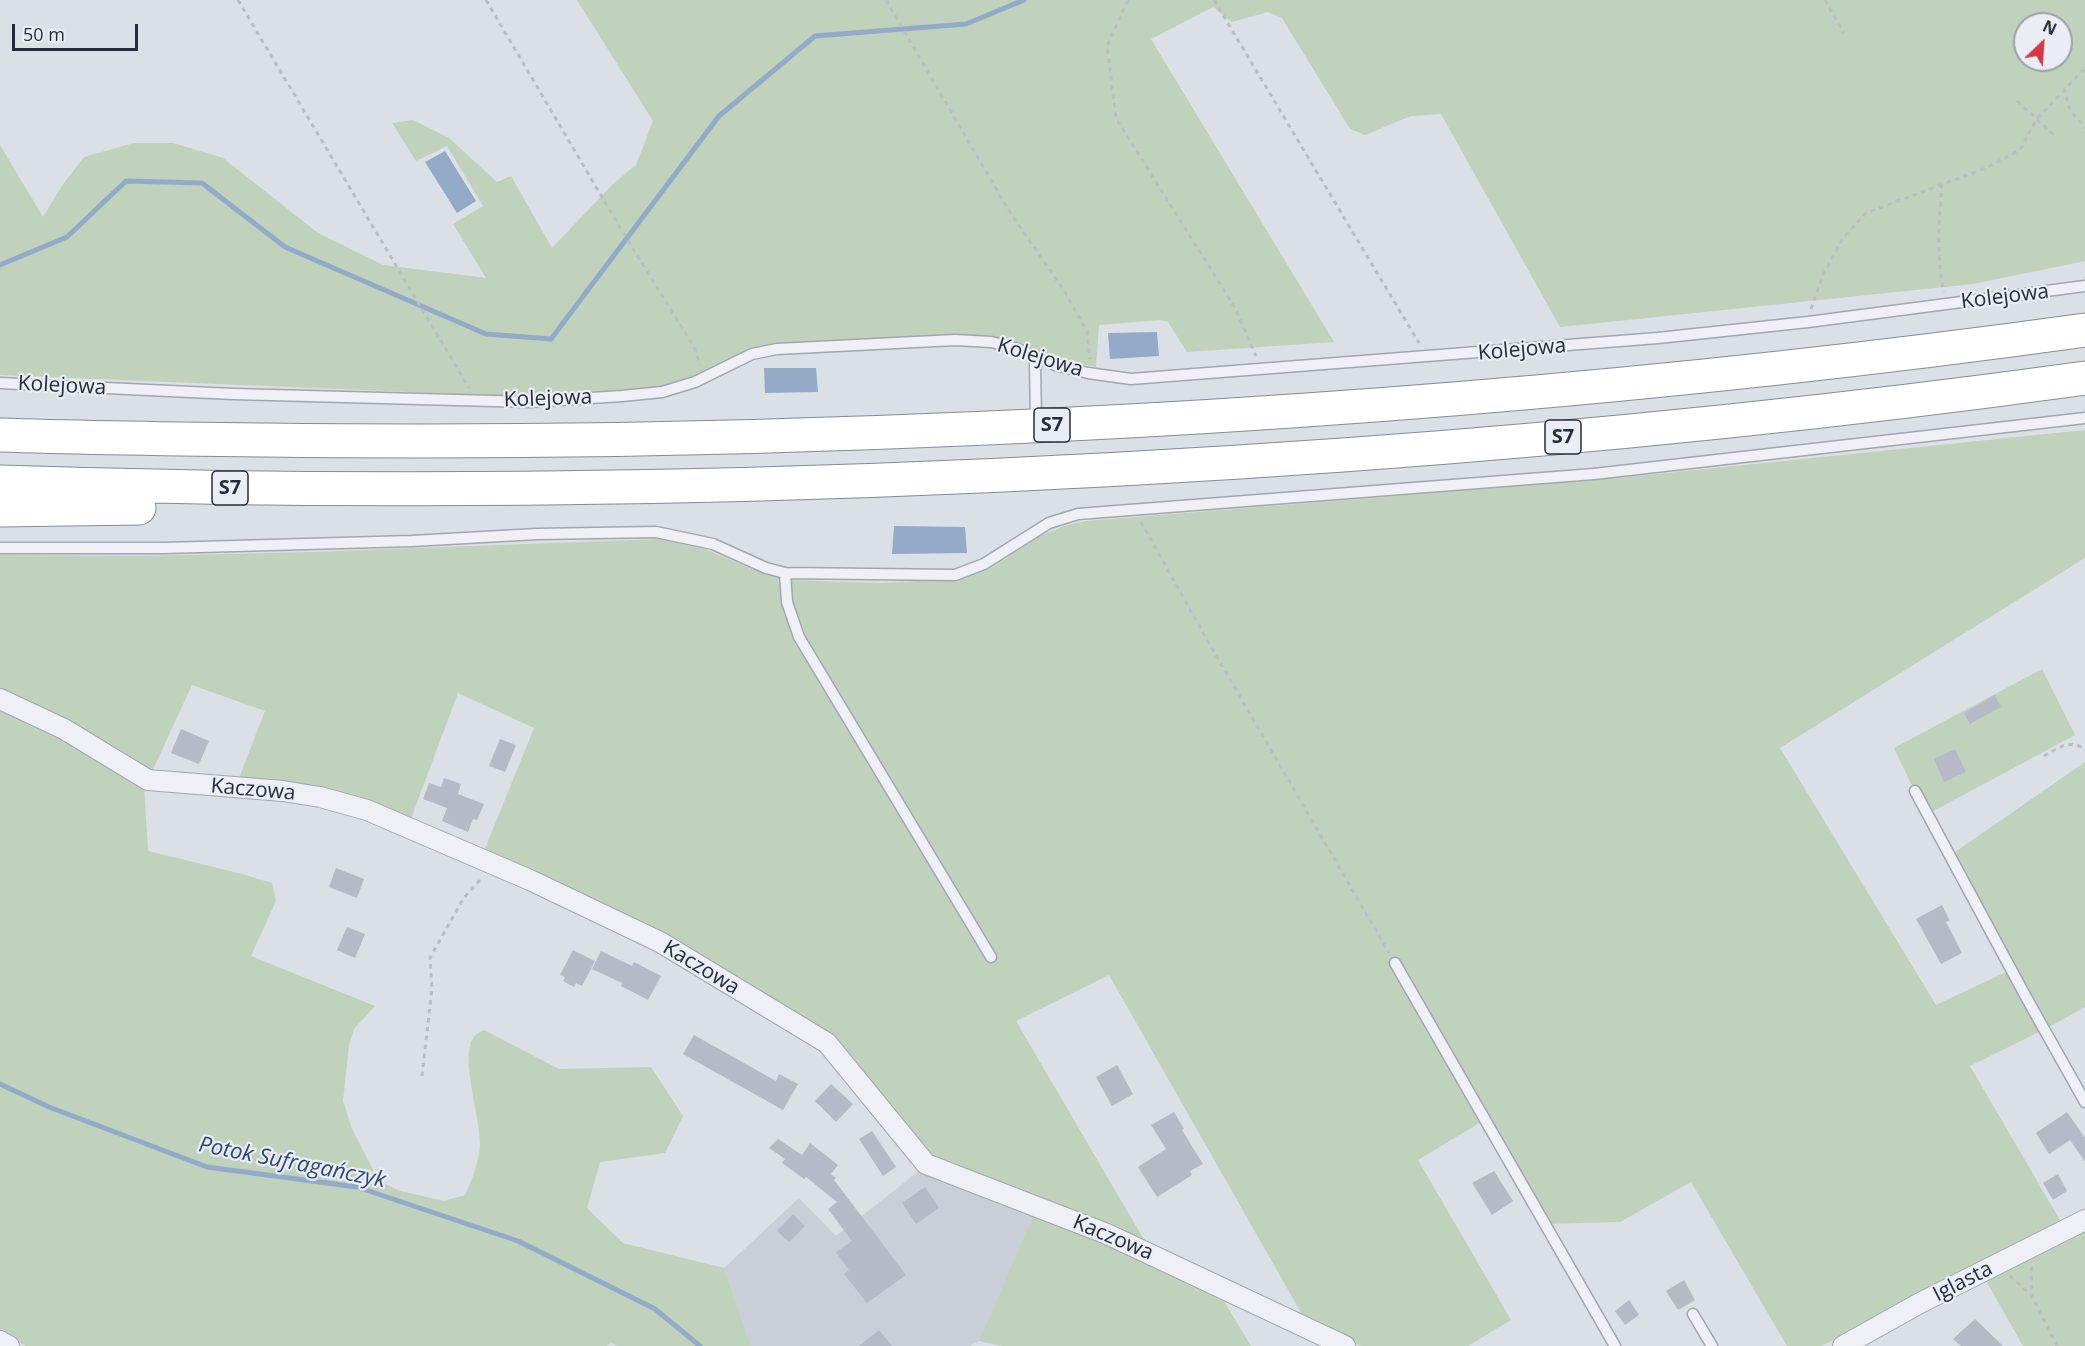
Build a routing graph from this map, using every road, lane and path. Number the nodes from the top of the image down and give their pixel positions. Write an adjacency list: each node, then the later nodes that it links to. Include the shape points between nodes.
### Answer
1 (238, 0): 26 (path)
2 (486, 0): 23 (path, via 694,347)
3 (886, 0): 22 (path, via 1010,211 1087,330)
4 (1128, 0): 21 (path, via 1107,46 1116,118 1235,308)
5 (1214, 0): 20 (path)
6 (1824, 0): 7 (path)
7 (1844, 34)
8 (2085, 68): 9 (path)
9 (2064, 88): 11 (path); 12 (path, via 2070,110)
10 (2017, 101): 11 (path)
11 (2036, 120): 13 (path); 14 (path, via 2020,150)
12 (2085, 128)
13 (2054, 135)
14 (1942, 184): 16 (path, via 1940,273); 17 (path, via 1866,213 1843,238 1822,277)
15 (2085, 286): 16 (lane, Kolejowa)
16 (1947, 304): 17 (lane, Kolejowa)
17 (1808, 322): 20 (lane, Kolejowa)
18 (2085, 330): 28 (highway, S7, via 1559,389 1277,412)
19 (1038, 358): 22 (lane, Kolejowa); 23 (lane, Kolejowa, via 991,342 955,340 777,349 752,354); 28 (lane)
20 (1427, 358): 21 (lane, Kolejowa)
21 (1261, 369): 22 (lane, Kolejowa, via 1131,379)
22 (1088, 373)
23 (705, 377): 26 (lane, Kolejowa, via 662,392 531,402)
24 (2085, 378): 31 (highway, S7, via 1659,428 1280,459 873,481)
25 (0, 383): 26 (lane, Kolejowa)
26 (476, 400)
27 (2085, 418): 33 (lane, via 1594,474)
28 (1036, 426): 29 (highway, S7, via 546,441)
29 (0, 435)
30 (0, 482): 31 (highway, S7, via 192,488)
31 (460, 489): 32 (highway, via 320,505)
32 (0, 510)
33 (1134, 510): 35 (lane, via 1078,514 1049,523 984,564 956,574); 42 (path)
34 (0, 548): 35 (lane, via 164,548 656,532 713,544)
35 (785, 573): 41 (lane, via 787,602 799,636)
36 (0, 699): 40 (street, Kaczowa, via 64,729 148,780 320,797 367,810)
37 (2085, 750): 38 (path, via 2079,744 2066,744)
38 (2044, 756)
39 (1915, 791): 44 (lane)
40 (495, 865): 43 (path, via 462,899 430,958 432,988); 52 (street, Kaczowa, via 660,942 827,1043 926,1164 1107,1234)
41 (991, 957)
42 (1395, 963): 53 (lane)
43 (422, 1076)
44 (2085, 1102)
45 (2085, 1220): 46 (street, Iglasta)
46 (2046, 1240): 47 (street, Iglasta); 48 (path, via 2031,1270)
47 (1989, 1269): 48 (path, via 2010,1276); 55 (street, Iglasta)
48 (2032, 1296): 56 (path)
49 (1694, 1314): 54 (lane)
50 (0, 1341): 51 (street)
51 (9, 1346)
52 (1345, 1346)
53 (1615, 1346)
54 (1713, 1346)
55 (1843, 1346)
56 (2057, 1346)

